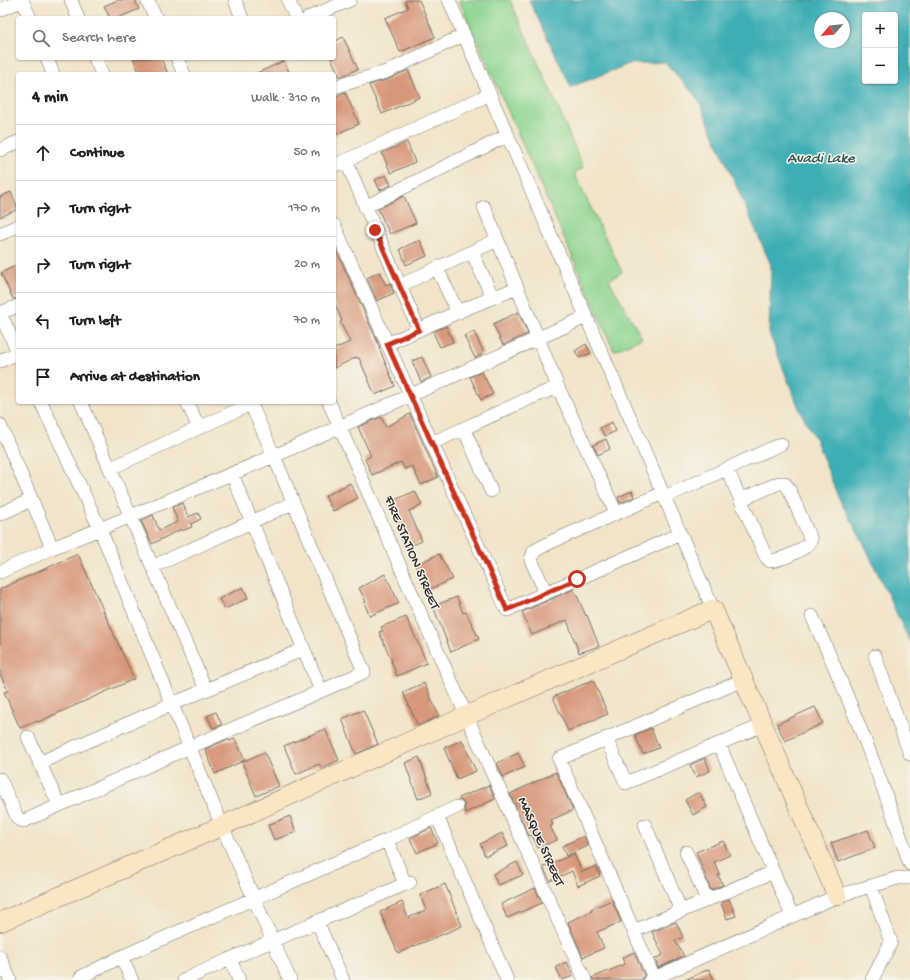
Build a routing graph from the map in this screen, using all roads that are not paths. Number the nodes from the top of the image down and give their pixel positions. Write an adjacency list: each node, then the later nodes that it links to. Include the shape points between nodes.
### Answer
1 (22, 0): 8 (street); 9 (street)
2 (71, 0): 10 (street)
3 (147, 0): 11 (street)
4 (235, 0): 12 (street)
5 (288, 0): 13 (street)
6 (350, 0): 14 (street)
7 (449, 0): 15 (street)
8 (0, 10)
9 (29, 16)
10 (77, 16)
11 (155, 16)
12 (241, 16)
13 (295, 16)
14 (313, 16)
15 (464, 35): 22 (street, via 386,72); 23 (street)
16 (47, 60): 19 (street)
17 (96, 60): 20 (street)
18 (178, 60): 21 (street)
19 (52, 72)
20 (101, 72)
21 (183, 72)
22 (336, 86)
23 (490, 94): 24 (street); 27 (street)
24 (508, 135): 29 (street); 43 (street)
25 (16, 143): 26 (street)
26 (0, 150)
27 (346, 161): 28 (street); 29 (street)
28 (336, 165)
29 (365, 207): 37 (street)
30 (484, 207): 34 (street)
31 (16, 227): 33 (street)
32 (336, 229): 46 (street)
33 (0, 234)
34 (497, 240): 35 (street); 38 (street)
35 (472, 252): 36 (street); 39 (street)
36 (437, 268): 37 (street); 42 (street)
37 (399, 286): 44 (street)
38 (517, 288): 39 (street); 45 (street)
39 (493, 298): 42 (street)
40 (16, 307): 41 (street)
41 (0, 313): 47 (street)
42 (458, 313): 44 (street)
43 (586, 317): 45 (street); 69 (street)
44 (419, 330): 46 (street)
45 (538, 338): 50 (street); 51 (street)
46 (387, 344): 51 (street)
47 (16, 348)
48 (16, 353): 49 (street)
49 (0, 361)
50 (558, 387): 61 (street); 73 (street)
51 (410, 395): 59 (street); 62 (street)
52 (42, 404): 77 (street)
53 (83, 404): 65 (street)
54 (188, 404): 60 (street)
55 (248, 404): 60 (street)
56 (250, 404): 64 (street)
57 (330, 404): 59 (street, FIRE STATION STREET)
58 (0, 425): 70 (street)
59 (339, 426): 64 (street); 91 (street, FIRE STATION STREET)
60 (199, 428): 65 (street)
61 (464, 428): 62 (street); 68 (street)
62 (432, 443): 82 (street, via 507,610)
63 (780, 444): 66 (street)
64 (274, 456): 67 (street); 72 (street)
65 (111, 468): 75 (street)
66 (727, 469): 69 (street); 71 (street)
67 (232, 474): 75 (street); 76 (street)
68 (491, 491)
69 (664, 495): 73 (street); 78 (street)
70 (31, 500): 74 (street); 79 (street)
71 (740, 500): 71 (street, via 770,561 808,545 811,540 784,483)
72 (293, 503): 76 (street); 89 (street, via 364,672)
73 (616, 513): 82 (street, via 534,551 531,560)
74 (0, 514)
75 (131, 517): 77 (street); 80 (street)
76 (250, 522): 80 (street); 85 (street)
77 (100, 529): 79 (street); 90 (street)
78 (680, 534): 82 (street); 83 (street)
79 (52, 548): 81 (street)
80 (152, 567): 88 (street)
81 (0, 572)
82 (546, 593)
83 (713, 609): 87 (street); 91 (street)
84 (812, 616): 107 (street, via 844,684)
85 (304, 649): 88 (street); 89 (street)
86 (875, 656): 97 (street)
87 (743, 680): 92 (street); 94 (street)
88 (206, 690): 90 (street)
89 (321, 691): 96 (street)
90 (172, 704): 96 (street); 98 (street)
91 (466, 716): 104 (street); 132 (street, MASQUE STREET)
92 (763, 725): 95 (street); 111 (street)
93 (28, 737): 98 (street)
94 (606, 738): 95 (street, via 626,783); 118 (street, via 559,759)
95 (719, 744): 108 (street)
96 (190, 747): 100 (street); 104 (street)
97 (910, 754)
98 (39, 763): 100 (street)
99 (0, 779): 100 (street, via 18,819 24,821)
100 (59, 805)
101 (457, 807): 102 (street)
102 (437, 816): 105 (street); 131 (street)
103 (645, 825): 114 (street)
104 (222, 826): 112 (street); 117 (street)
105 (387, 840): 112 (street); 116 (street, via 408,883)
106 (686, 852): 113 (street)
107 (910, 864)
108 (773, 872): 113 (street); 115 (street)
109 (910, 878): 110 (street, via 898,878)
110 (871, 886): 111 (street); 133 (street, via 891,942)
111 (837, 896): 115 (street)
112 (254, 899): 119 (street); 121 (street)
113 (707, 900): 114 (street)
114 (681, 911): 118 (street)
115 (792, 916): 123 (street)
116 (317, 921): 119 (street); 130 (street)
117 (0, 922)
118 (634, 931): 123 (street)
119 (272, 940): 122 (street); 129 (street)
120 (0, 957): 124 (street)
121 (121, 957): 125 (street, via 81,977); 126 (street)
122 (230, 959): 127 (street); 128 (street)
123 (653, 979)
124 (10, 980)
125 (82, 980)
126 (132, 980)
127 (184, 980)
128 (239, 980)
129 (290, 980)
130 (343, 980)
131 (507, 980)
132 (585, 980)
133 (872, 980)

